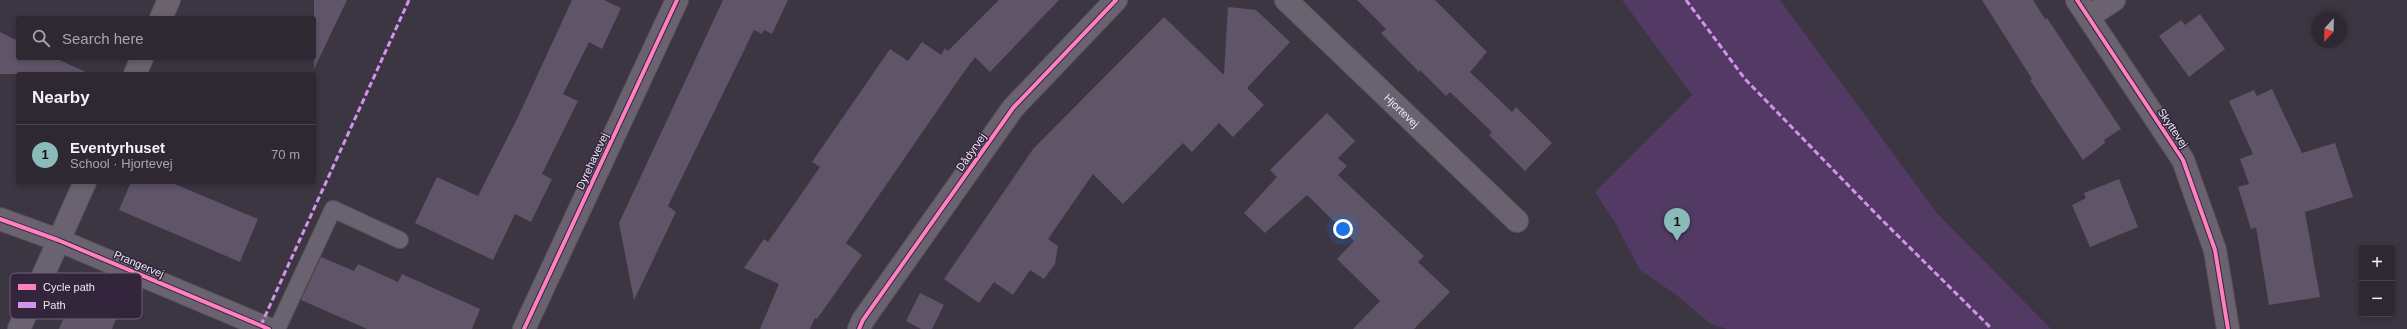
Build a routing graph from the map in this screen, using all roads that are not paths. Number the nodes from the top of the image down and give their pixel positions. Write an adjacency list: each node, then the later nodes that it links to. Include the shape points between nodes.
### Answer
1 (169, 0): 7 (street)
2 (677, 0): 22 (street, Dyrehavevej)
3 (1116, 0): 23 (street, Dådyrvej, via 1013,108)
4 (1286, 0): 12 (street, Hjortevej)
5 (2114, 0): 6 (street)
6 (2083, 8): 24 (street, Skyttevej, via 2183,160 2215,250)
7 (162, 16)
8 (141, 60): 9 (street)
9 (136, 72)
10 (84, 184): 13 (street)
11 (0, 219): 13 (street, Prangervej)
12 (1517, 221)
13 (58, 240): 15 (street); 16 (street, Prangervej)
14 (400, 240): 21 (lane, via 333,209)
15 (44, 273)
16 (136, 273)
17 (142, 275): 20 (street, Prangervej)
18 (23, 319): 19 (street)
19 (19, 329)
20 (269, 329)
21 (277, 329)
22 (524, 329)
23 (859, 329)
24 (2228, 329)

